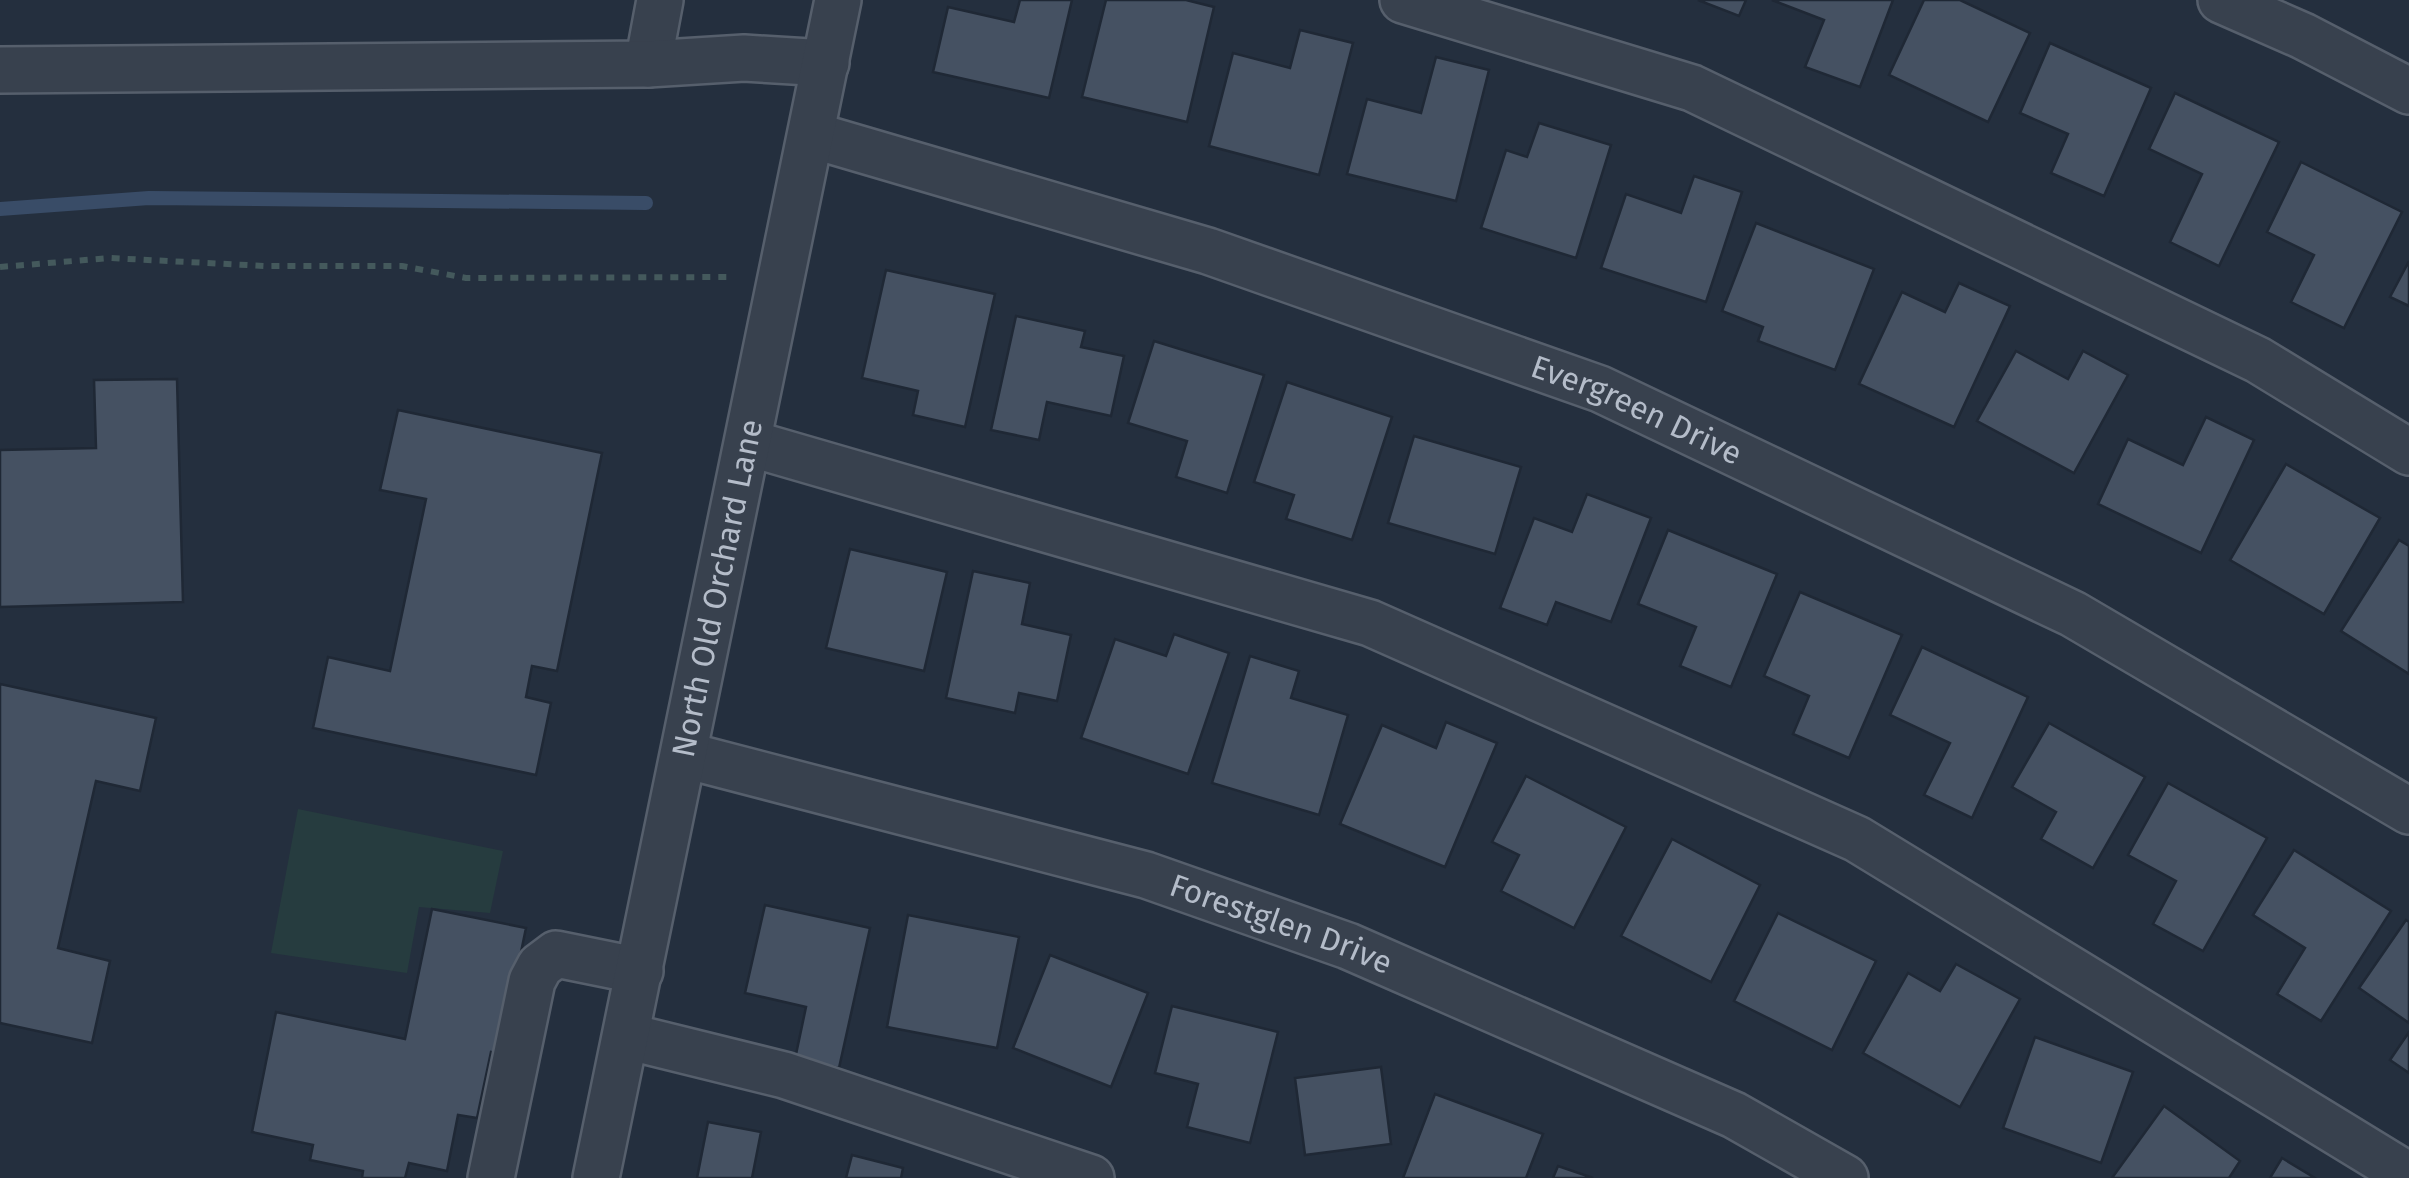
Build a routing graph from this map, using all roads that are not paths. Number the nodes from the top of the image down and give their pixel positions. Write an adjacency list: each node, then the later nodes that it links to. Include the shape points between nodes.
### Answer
1 (660, 0): 5 (street)
2 (838, 0): 6 (street, North Old Orchard Lane)
3 (1403, 0): 11 (street, via 1692,88 2258,360)
4 (2220, 0): 8 (street)
5 (648, 64): 6 (street, via 744,58); 7 (street)
6 (826, 64): 9 (street, North Old Orchard Lane)
7 (0, 70)
8 (2409, 91)
9 (812, 135): 10 (street, North Old Orchard Lane); 13 (street, Evergreen Drive, via 1208,251 1600,389 2074,614)
10 (749, 443): 12 (street, North Old Orchard Lane); 16 (street, via 1370,623 1857,840)
11 (2409, 452)
12 (685, 756): 14 (street, North Old Orchard Lane); 20 (street, Forestglen Drive, via 1146,875 1348,946 1734,1115)
13 (2409, 811)
14 (640, 971): 15 (street, North Old Orchard Lane); 17 (street, via 556,954 540,966)
15 (626, 1036): 18 (street, North Old Orchard Lane); 19 (street, via 784,1075)
16 (2409, 1176)
17 (492, 1178)
18 (596, 1178)
19 (1091, 1178)
20 (1845, 1178)

